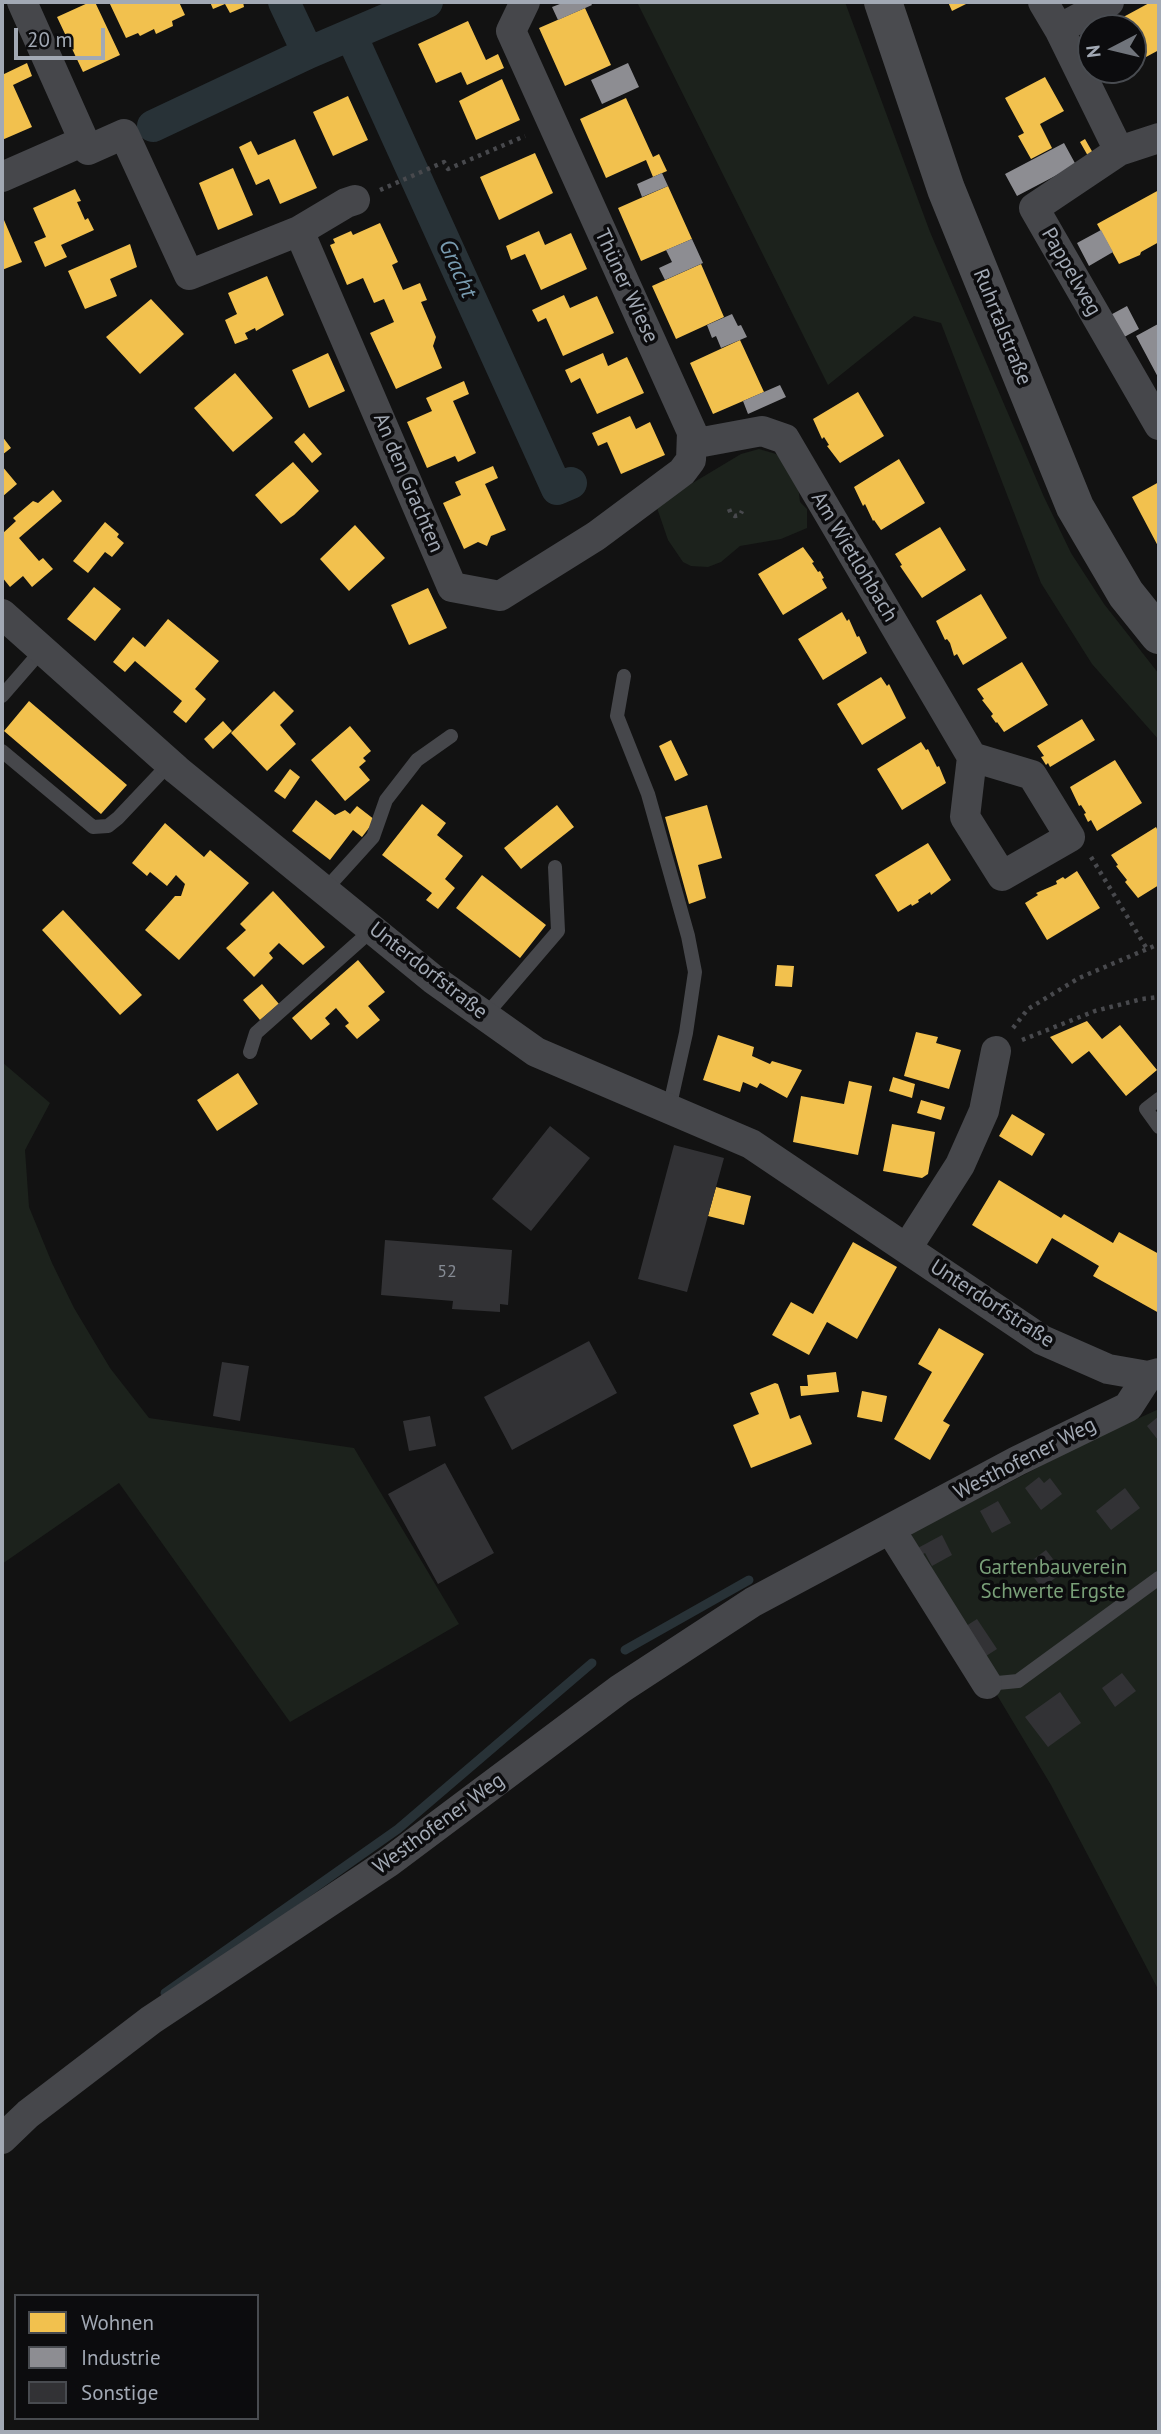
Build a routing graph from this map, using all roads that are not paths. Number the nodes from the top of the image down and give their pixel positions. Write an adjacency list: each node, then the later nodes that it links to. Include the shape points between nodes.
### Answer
1 (23, 2): 8 (street)
2 (525, 2): 14 (street, Thüner Wiese, via 511,31 692,432)
3 (883, 2): 16 (main road, Ruhrtalstraße, via 946,189 1075,507 1126,594)
4 (1043, 2): 6 (street)
5 (1109, 2): 6 (street)
6 (1059, 29): 9 (street)
7 (1159, 138): 9 (street, Pappelweg)
8 (84, 141): 10 (street); 12 (street, via 88,150 124,134 189,275)
9 (1119, 151): 13 (street, Pappelweg, via 1034,208)
10 (2, 177)
11 (355, 200): 12 (street)
12 (299, 230): 14 (street, An den Grachten, via 452,587 500,596 596,536 682,472 691,460)
13 (1159, 425)
14 (692, 444): 22 (street, Am Wietlohbach, via 762,431 785,439)
15 (2, 614): 17 (street, Unterdorfstraße)
16 (1159, 635)
17 (42, 650): 19 (lane); 23 (street, Unterdorfstraße)
18 (624, 676): 31 (lane, via 617,716 648,794 695,972)
19 (2, 696)
20 (451, 736): 25 (lane, via 416,760 387,800 373,837)
21 (2, 751): 23 (lane, via 93,827 108,826 118,818)
22 (972, 757): 22 (street, via 1032,775 1070,837 1002,876 965,817)
23 (170, 763): 25 (street, Unterdorfstraße)
24 (555, 867): 27 (lane, via 558,931)
25 (325, 890): 26 (street, Unterdorfstraße)
26 (373, 929): 27 (street, Unterdorfstraße); 29 (lane, via 256,1033)
27 (485, 1016): 31 (street, Unterdorfstraße, via 536,1052)
28 (996, 1051): 33 (street, Unterdorfstraße, via 984,1111 960,1165)
29 (250, 1052)
30 (1159, 1099): 32 (lane, via 1146,1109)
31 (669, 1109): 33 (street, Unterdorfstraße, via 751,1144)
32 (1159, 1127)
33 (907, 1248): 34 (street, Unterdorfstraße, via 1042,1340 1108,1370)
34 (1154, 1374): 35 (street, Westhofener Weg, via 1128,1406)
35 (890, 1529): 37 (street); 38 (street, Westhofener Weg, via 753,1602 620,1689 390,1863 151,2020)
36 (1159, 1578): 37 (lane, via 1018,1681)
37 (986, 1684)
38 (2, 2139)

